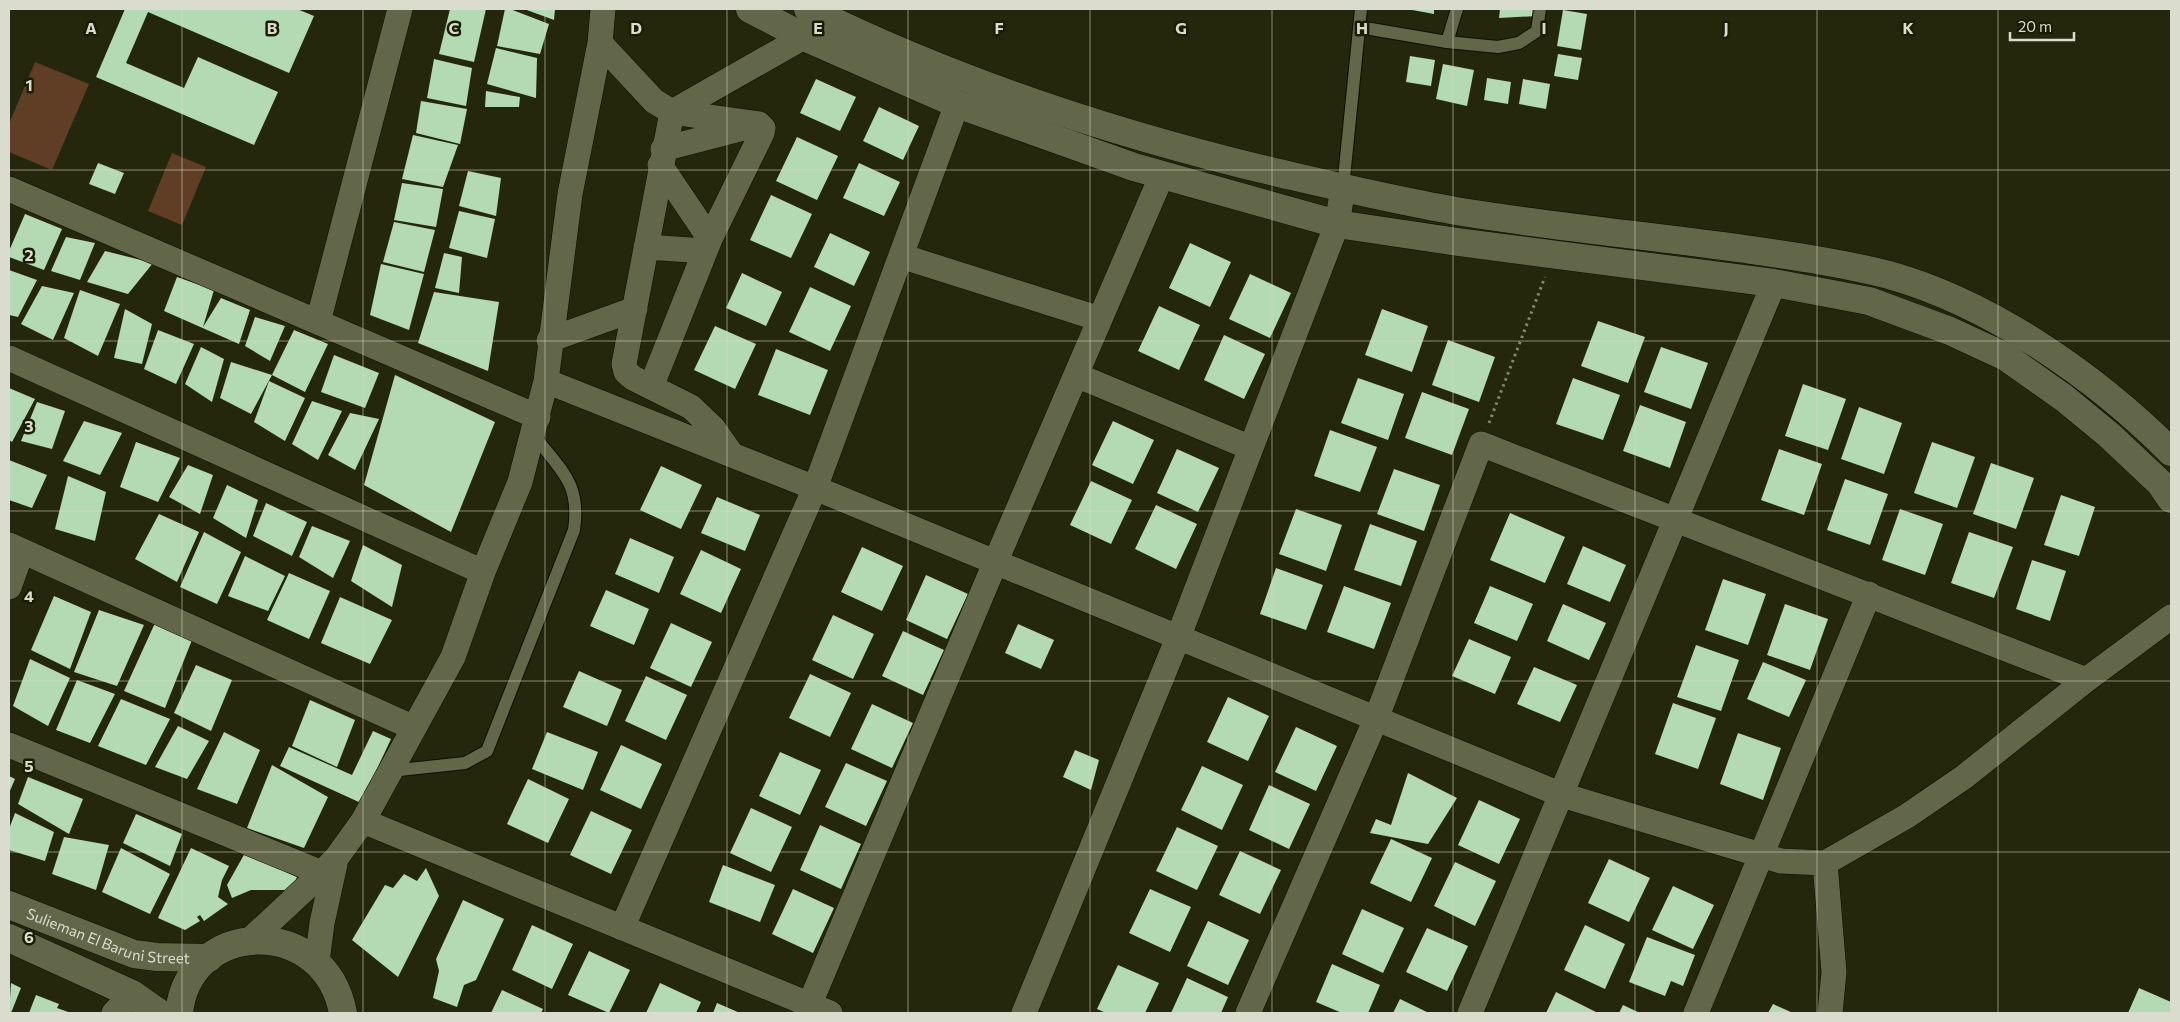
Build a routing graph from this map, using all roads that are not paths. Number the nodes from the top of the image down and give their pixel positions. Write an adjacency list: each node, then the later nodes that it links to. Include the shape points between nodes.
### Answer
1 (400, 9): 26 (street)
2 (603, 9): 11 (street)
3 (750, 9): 9 (street)
4 (808, 9): 17 (street, via 956,74 1059,111 1198,154)
5 (1361, 9): 8 (lane)
6 (1457, 9): 10 (lane)
7 (1540, 9): 10 (lane, via 1537,31 1519,43 1498,47)
8 (1359, 27): 10 (lane); 17 (lane)
9 (804, 37): 12 (street); 13 (street)
10 (1447, 42)
11 (600, 43): 13 (street, via 654,101); 27 (street, via 570,194)
12 (957, 104): 16 (street); 22 (street)
13 (672, 112): 14 (street); 15 (street)
14 (759, 124): 15 (street); 20 (street, via 763,128 762,133)
15 (662, 157): 20 (street); 21 (street)
16 (1162, 175): 19 (street); 25 (street)
17 (1343, 188): 19 (street); 34 (street, via 1462,212 1798,256 1889,276 1931,290 1985,315 2082,374)
18 (9, 189): 26 (street)
19 (1337, 224): 23 (street); 33 (street)
20 (708, 245): 21 (street); 31 (street)
21 (646, 247): 24 (street)
22 (901, 256): 25 (street); 36 (street)
23 (1774, 283): 37 (street, via 1869,301 1950,331 2006,357 2109,435 2160,483); 38 (street)
24 (635, 309): 27 (street); 31 (street, via 624,364 632,378)
25 (1100, 319): 29 (street)
26 (318, 322): 32 (street)
27 (550, 340): 30 (street)
28 (9, 358): 41 (street)
29 (1076, 375): 33 (street); 40 (street)
30 (546, 382): 32 (street); 35 (street)
31 (652, 387): 35 (street, via 691,407 713,428)
32 (536, 426): 41 (street, via 520,482); 50 (lane, via 573,485 577,510 574,530 487,751 465,763)
33 (1251, 448): 45 (street)
34 (2171, 452)
35 (732, 455): 36 (street)
36 (815, 488): 40 (street); 57 (street)
37 (2171, 499)
38 (1676, 520): 43 (street); 47 (street, via 1481,444); 51 (street)
39 (16, 548): 42 (street); 48 (street)
40 (995, 563): 45 (street); 63 (street)
41 (483, 572): 48 (street, via 453,657)
42 (9, 587)
43 (1869, 594): 46 (street); 53 (street)
44 (2171, 617): 46 (street)
45 (1178, 638): 47 (street); 67 (street)
46 (2086, 680): 54 (street, via 1964,777 1907,816)
47 (1376, 718): 51 (street); 68 (street)
48 (414, 728): 50 (street)
49 (9, 745): 55 (street)
50 (390, 771): 52 (street)
51 (1562, 795): 53 (street); 69 (street)
52 (363, 821): 55 (street); 57 (street)
53 (1761, 856): 54 (street); 70 (street)
54 (1825, 863): 71 (street, via 1834,972)
55 (330, 869): 59 (street); 61 (street)
56 (9, 904): 60 (street, Sulieman El Baruni Street, via 134,954)
57 (622, 928): 63 (street)
58 (9, 938): 62 (street)
59 (250, 940): 60 (street, via 228,946); 61 (street, via 274,941 297,948)
60 (209, 958): 65 (street, via 195,972 184,991)
61 (317, 962): 66 (street, via 335,986)
62 (123, 1004): 64 (street)
63 (815, 1010)
64 (159, 1013)
65 (179, 1013)
66 (343, 1013)
67 (1024, 1013)
68 (1248, 1013)
69 (1470, 1013)
70 (1696, 1013)
71 (1830, 1013)

